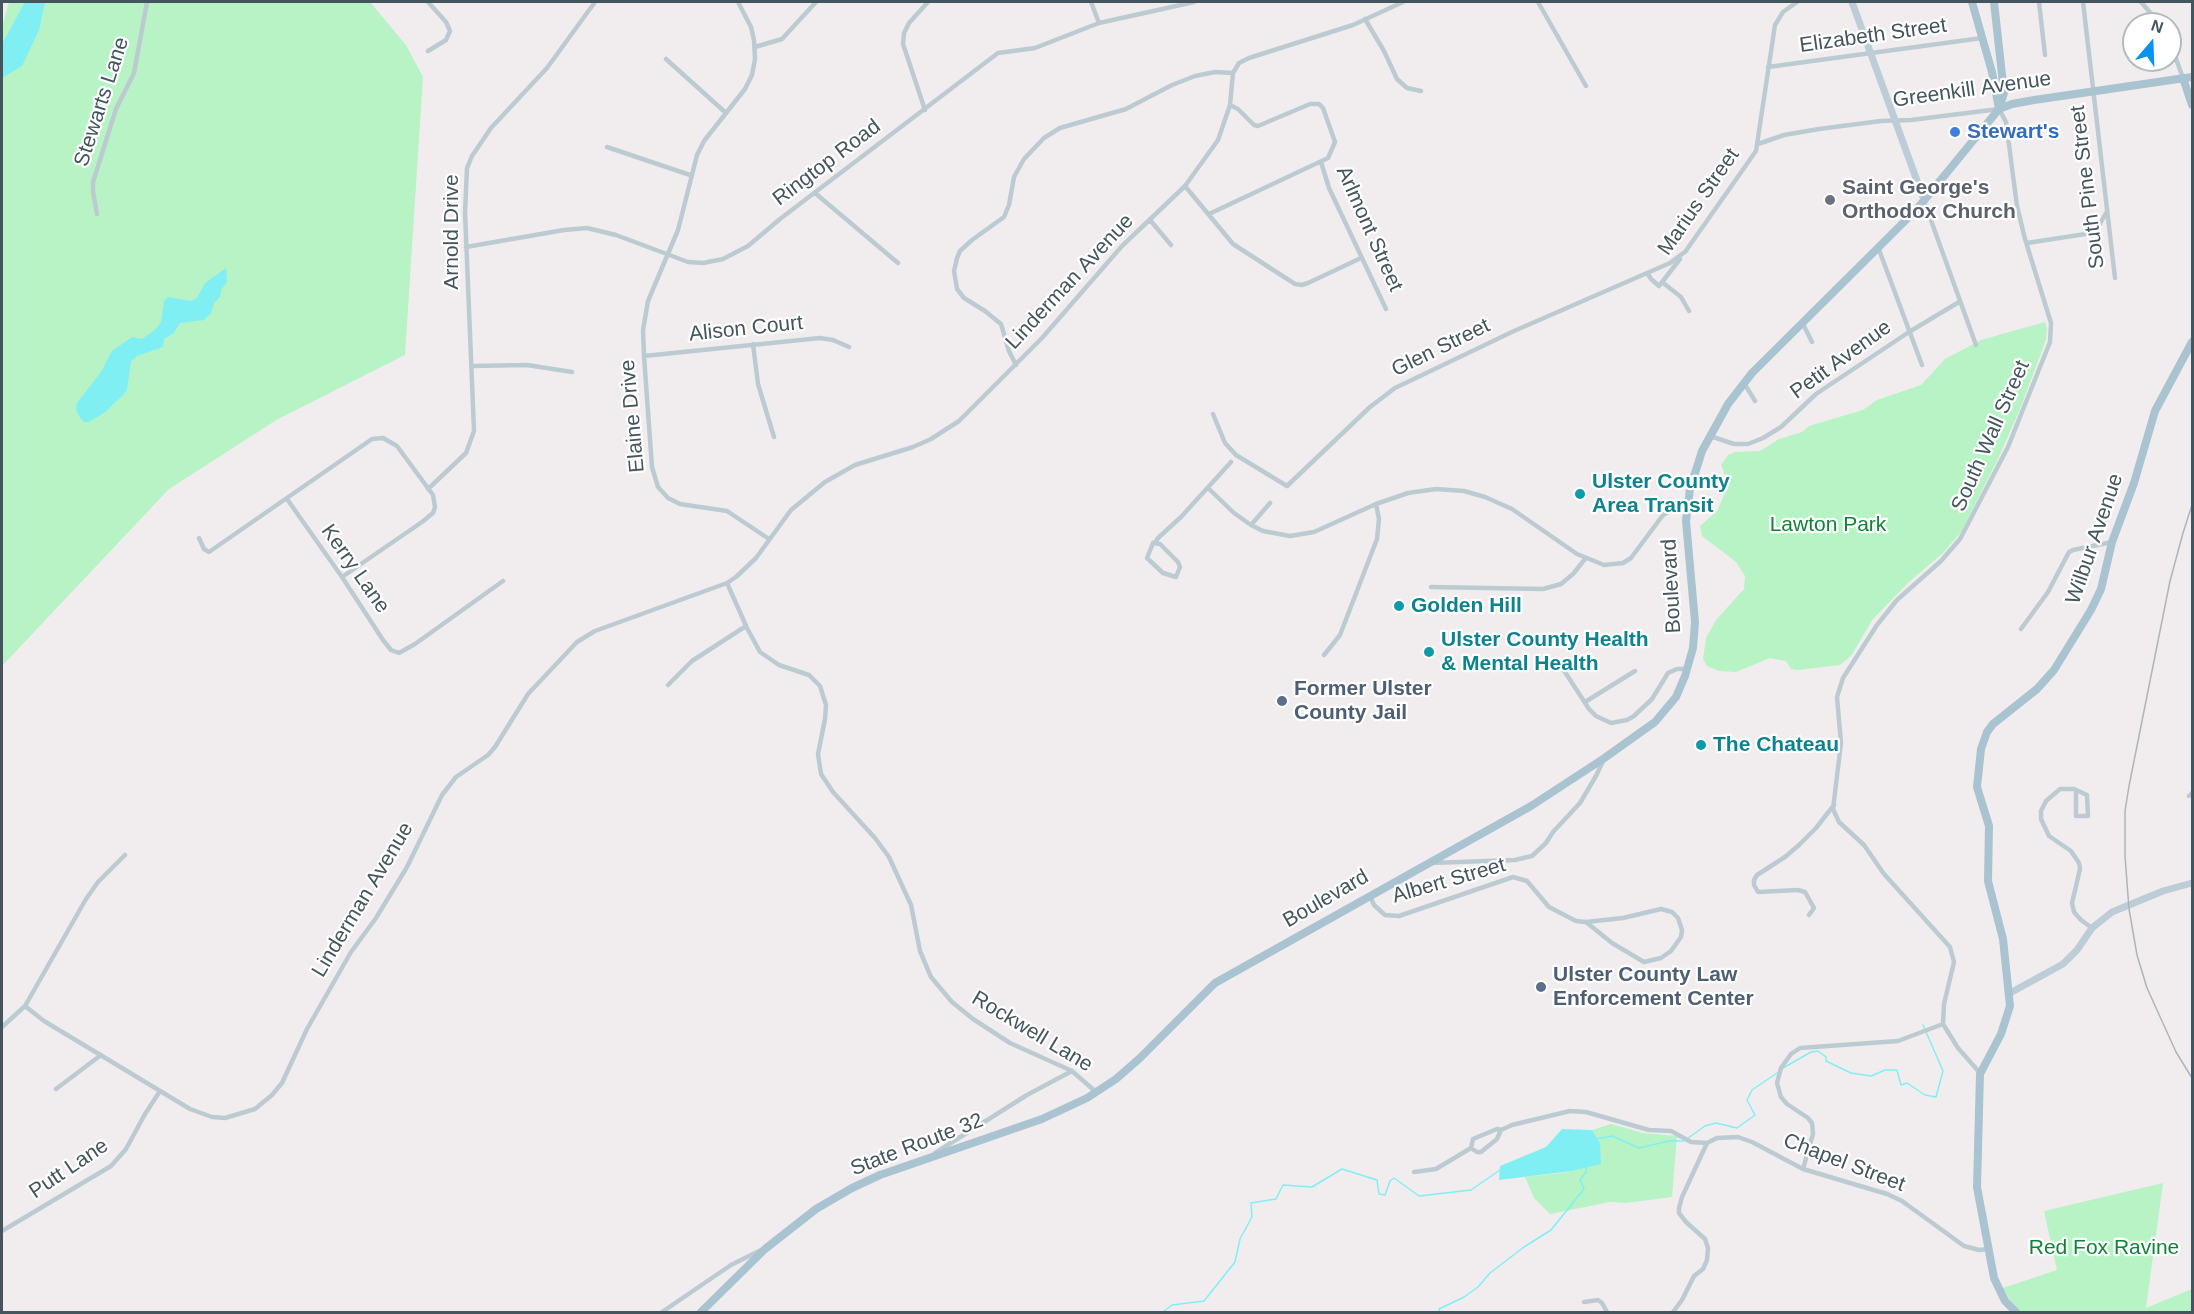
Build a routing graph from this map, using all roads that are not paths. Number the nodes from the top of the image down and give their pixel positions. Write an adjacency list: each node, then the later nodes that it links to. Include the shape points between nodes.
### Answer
1 (147, 2): 48 (street, Stewarts Lane, via 134,73 116,109 93,182)
2 (428, 2): 22 (street, via 450,31 446,40)
3 (595, 2): 53 (street, Arnold Drive, via 548,68 491,128 472,156 466,174)
4 (738, 2): 21 (street, via 751,27)
5 (816, 2): 21 (street, via 782,39)
6 (928, 2): 37 (street, via 909,23 903,44)
7 (1091, 2): 19 (street)
8 (1194, 2): 19 (street, Ringtop Road)
9 (1403, 2): 17 (street)
10 (1538, 2): 31 (street)
11 (1797, 2): 26 (street, Marius Street, via 1776,20)
12 (1852, 2): 23 (street)
13 (1972, 2): 20 (main road)
14 (1995, 2): 36 (main road, via 2004,93)
15 (2039, 2): 24 (street)
16 (2083, 2): 33 (street, South Pine Street)
17 (1395, 3): 18 (street)
18 (1365, 19): 28 (street, via 1249,58 1239,63); 32 (street, via 1397,79 1407,88)
19 (1099, 23): 37 (street, Ringtop Road, via 1035,48 998,53)
20 (1982, 38): 23 (street, Elizabeth Street); 36 (main road)
21 (755, 48): 38 (street, Elaine Drive, via 749,82)
22 (428, 51)
23 (1870, 53): 26 (street, Elizabeth Street); 39 (street)
24 (2045, 55)
25 (666, 59): 38 (street)
26 (1767, 67): 40 (street, Marius Street)
27 (2181, 72): 30 (street)
28 (1233, 73): 34 (street, Linderman Avenue); 73 (street, via 1195,76 1126,109 1066,125 1044,138 1024,159 1014,177 1004,217 960,251 954,271 957,289 964,298 1001,324)
29 (2193, 77): 30 (main road, Greenkill Avenue)
30 (2183, 78): 33 (main road, Greenkill Avenue); 35 (main road)
31 (1586, 86)
32 (1421, 91)
33 (2093, 91): 36 (main road, Greenkill Avenue); 47 (street, South Pine Street)
34 (1230, 105): 42 (street, via 1258,126 1310,104 1319,104 1335,142 1328,158); 44 (street, Linderman Avenue, via 1218,140)
35 (2193, 105)
36 (1999, 109): 39 (street, Greenkill Avenue); 46 (main road, Boulevard); 51 (street, South Wall Street, via 2006,122 2017,206)
37 (925, 110): 45 (street, Ringtop Road)
38 (726, 113): 43 (street, Elaine Drive, via 704,141)
39 (1895, 120): 40 (street, Greenkill Avenue, via 1784,135); 46 (street)
40 (1758, 144): 55 (street, Marius Street)
41 (607, 147): 43 (street)
42 (1321, 162): 49 (street); 57 (street, Arlmont Street)
43 (690, 175): 56 (street, Elaine Drive)
44 (1185, 186): 49 (street); 50 (street, Linderman Avenue)
45 (815, 193): 56 (street, Ringtop Road, via 748,246 729,256 704,263); 58 (street)
46 (1924, 201): 54 (main road, Boulevard); 62 (street)
47 (2107, 211): 51 (street, via 2092,232); 60 (street, South Pine Street)
48 (97, 214)
49 (1209, 214): 57 (street, via 1233,244 1299,285)
50 (1150, 220): 52 (street); 73 (street, Linderman Avenue)
51 (2027, 243): 109 (street, South Wall Street, via 2051,323 2045,358 2008,447 1960,539 1897,600 1843,678 1837,697 1841,743)
52 (1171, 245)
53 (466, 247): 56 (street, Ringtop Road, via 587,228); 75 (street, Arnold Drive)
54 (1878, 247): 65 (main road, Boulevard); 66 (street)
55 (1686, 251): 59 (street, Glen Street); 61 (street, Marius Street)
56 (668, 255): 72 (street, Elaine Drive, via 648,301)
57 (1361, 258): 63 (street, Arlmont Street)
58 (898, 263)
59 (1648, 274): 61 (street); 79 (street, Glen Street, via 1514,331 1395,388 1287,486 1236,455 1225,443)
60 (2115, 278)
61 (1661, 284): 64 (street, via 1681,297)
62 (1959, 302): 66 (street, Petit Avenue); 70 (street)
63 (1386, 309)
64 (1689, 311)
65 (1802, 322): 67 (street); 77 (main road, Boulevard)
66 (1909, 332): 74 (street); 80 (street, Petit Avenue, via 1816,394 1781,427 1763,438 1734,444)
67 (1812, 342)
68 (2193, 342): 92 (main road, Wilbur Avenue, via 2155,411)
69 (753, 344): 71 (street, Alison Court, via 820,338); 72 (street, Alison Court); 81 (street, via 758,384)
70 (1976, 345)
71 (849, 347)
72 (644, 356): 91 (street, Elaine Drive, via 652,468 658,487 680,504 727,511)
73 (1016, 365): 91 (street, Linderman Avenue, via 970,412 940,435 855,465 825,482 791,510)
74 (1922, 365)
75 (472, 366): 76 (street, via 527,365); 84 (street, Arnold Drive, via 474,431 470,446)
76 (572, 372)
77 (1744, 383): 78 (street); 80 (main road, Boulevard)
78 (1755, 401)
79 (1213, 414)
80 (1710, 436): 88 (main road, Boulevard, via 1694,475)
81 (774, 437)
82 (1231, 462): 83 (street)
83 (1208, 488): 89 (street); 93 (street)
84 (428, 489): 85 (street, via 397,446 376,438); 95 (street, via 435,500 433,513)
85 (287, 499): 90 (street, via 209,552); 95 (street, Kerry Lane)
86 (1270, 503): 89 (street)
87 (1376, 504): 89 (street, via 1302,535 1275,534); 94 (street, via 1436,489 1464,491 1512,509); 101 (street, via 1377,539 1340,635)
88 (1687, 508): 94 (street, via 1663,515 1631,558 1604,565); 103 (main road, Boulevard, via 1695,622)
89 (1251, 525)
90 (199, 538)
91 (769, 539): 97 (street, Linderman Avenue, via 756,558)
92 (2112, 542): 100 (street, via 2069,552 2048,592); 117 (main road, Wilbur Avenue, via 2101,589 2062,658 2037,689 1994,724 1981,749 1977,787 1989,826 1988,881)
93 (1155, 543): 93 (street, via 1147,558 1163,573 1177,577 1178,562)
94 (1585, 559): 98 (street, via 1561,584 1543,589)
95 (342, 577): 96 (street, Kerry Lane, via 383,640 391,650 399,652)
96 (503, 581)
97 (727, 583): 99 (street, Rockwell Lane); 126 (street, Linderman Avenue, via 589,634 528,694 495,747 456,777 442,795 406,867 351,952 272,1095 248,1113 225,1118 204,1115)
98 (1431, 587)
99 (746, 626): 105 (street, via 692,662); 123 (street, Rockwell Lane, via 765,657 809,675 820,686 825,719 818,754 820,774 889,857 911,905 925,967 936,983 952,1002 1000,1037)
100 (2021, 629)
101 (1324, 655)
102 (1563, 669): 106 (street)
103 (1688, 669): 106 (street, via 1668,674 1652,699 1627,720 1602,720); 107 (main road, Boulevard, via 1676,697 1655,722)
104 (1635, 671): 106 (street)
105 (668, 685)
106 (1584, 702)
107 (1603, 759): 111 (main road, Boulevard, via 1531,806); 111 (street, via 1580,803 1532,856 1515,860)
108 (2076, 790): 108 (street, via 2087,795 2088,816 2076,816); 116 (street, via 2060,789 2053,793 2041,811 2041,819 2049,836 2071,851 2079,864 2072,903 2074,912)
109 (1834, 805): 114 (street, via 1799,845 1754,880 1758,892 1805,892 1814,908); 119 (street, via 1839,822 1864,845 1950,947 1954,962)
110 (125, 855): 118 (street, via 86,899)
111 (1428, 862): 113 (main road, Boulevard)
112 (2193, 883): 116 (street, via 2112,912)
113 (1369, 895): 115 (street, Albert Street, via 1379,911 1391,917 1513,877 1527,881 1549,907); 121 (main road, Boulevard, via 1215,983)
114 (1809, 915)
115 (1586, 922): 115 (street, Albert Street, via 1644,962 1671,951 1682,930 1678,918 1661,909)
116 (2092, 928): 117 (street, via 2063,964)
117 (2010, 993): 124 (main road, Wilbur Avenue, via 2006,1022)
118 (25, 1006): 120 (street); 122 (street, Linderman Avenue)
119 (1943, 1024): 124 (street); 132 (street, via 1898,1041 1800,1048 1791,1054 1781,1068 1778,1083 1781,1097 1812,1123 1813,1134)
120 (2, 1027)
121 (1161, 1036): 127 (main road, State Route 32, via 1116,1079)
122 (101, 1055): 125 (street); 126 (street, Linderman Avenue)
123 (1072, 1071): 127 (street, Rockwell Lane); 131 (street)
124 (1980, 1073): 136 (main road, Wilbur Avenue, via 1977,1187)
125 (56, 1089)
126 (160, 1091): 134 (street, Putt Lane, via 126,1149 111,1166)
127 (1096, 1092): 131 (main road, State Route 32, via 1042,1119)
128 (1501, 1130): 129 (street, Chapel Street, via 1576,1111 1649,1130 1671,1131 1691,1142); 130 (street, Chapel Street, via 1473,1139); 130 (street, via 1497,1139 1481,1152)
129 (1707, 1143): 132 (street, Chapel Street, via 1717,1138 1738,1137); 141 (street, via 1679,1208 1686,1222 1705,1239 1707,1260)
130 (1471, 1148): 133 (street, via 1436,1169)
131 (927, 1158): 135 (main road, State Route 32, via 852,1188 791,1227)
132 (1803, 1169): 136 (street, Chapel Street, via 1887,1194 1964,1246)
133 (1414, 1172)
134 (2, 1231)
135 (765, 1249): 138 (street, via 731,1265); 139 (main road, State Route 32)
136 (1989, 1249): 142 (main road, Wilbur Avenue, via 1997,1285)
137 (1584, 1302): 140 (street, via 1598,1300)
138 (662, 1312)
139 (700, 1312)
140 (1607, 1312)
141 (1673, 1312)
142 (2016, 1312)

